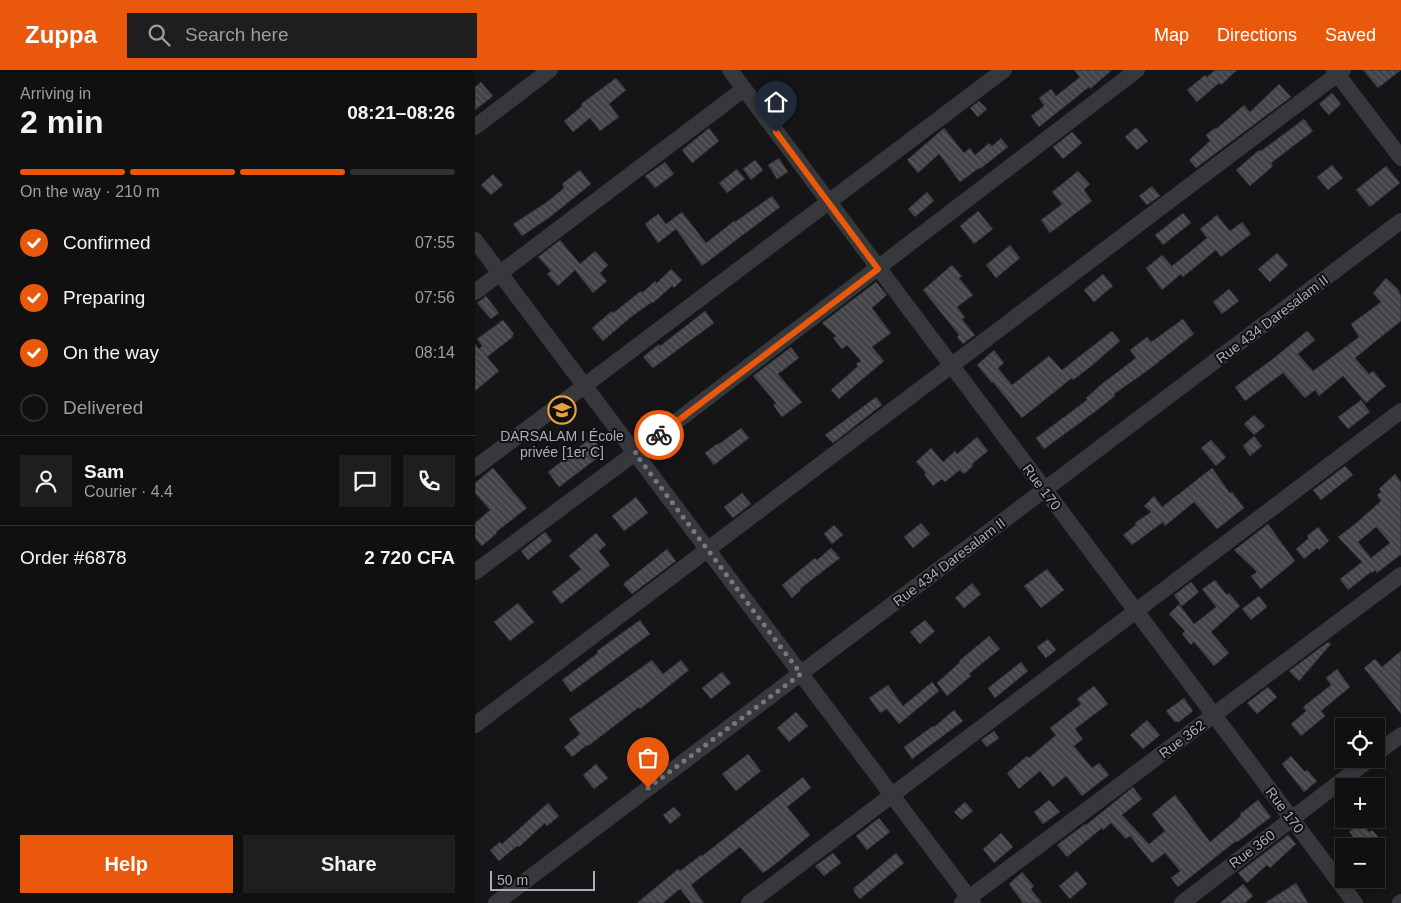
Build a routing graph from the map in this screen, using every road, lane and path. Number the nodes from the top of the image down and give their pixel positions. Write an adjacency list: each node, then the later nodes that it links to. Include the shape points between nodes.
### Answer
1 (550, 70): 7 (street)
2 (730, 70): 6 (street, Rue 170)
3 (1004, 70): 9 (street)
4 (1137, 70): 12 (street)
5 (1338, 71): 8 (street); 15 (street)
6 (744, 89): 9 (street, Rue 170); 13 (street)
7 (475, 127)
8 (1401, 158)
9 (828, 202): 12 (street, Rue 170); 16 (street)
10 (1401, 221): 20 (street, Rue 434 Daresalam II)
11 (475, 240): 13 (street)
12 (878, 269): 15 (street, Rue 170); 18 (street)
13 (500, 273): 14 (street); 16 (street)
14 (475, 292)
15 (951, 366): 20 (street, Rue 170); 21 (street)
16 (585, 386): 18 (street); 19 (street)
17 (1401, 411): 24 (street)
18 (635, 453): 21 (street); 22 (street)
19 (475, 468)
20 (1045, 490): 24 (street, Rue 170); 25 (street, Rue 434 Daresalam II)
21 (707, 549): 25 (street); 27 (street)
22 (475, 572)
23 (1401, 575): 26 (street, Rue 362)
24 (1135, 612): 26 (street, Rue 170); 31 (street)
25 (801, 674): 31 (street); 34 (street, Rue 434 Daresalam II)
26 (1213, 715): 32 (street, Rue 170); 33 (street, Rue 362)
27 (475, 725)
28 (1401, 735): 29 (street)
29 (1385, 747)
30 (1358, 768): 32 (street, Rue 360)
31 (892, 795): 33 (street); 35 (street)
32 (1292, 819): 36 (street, Rue 360); 37 (street, Rue 170)
33 (968, 901)
34 (496, 903)
35 (749, 903)
36 (1182, 903)
37 (1355, 903)

